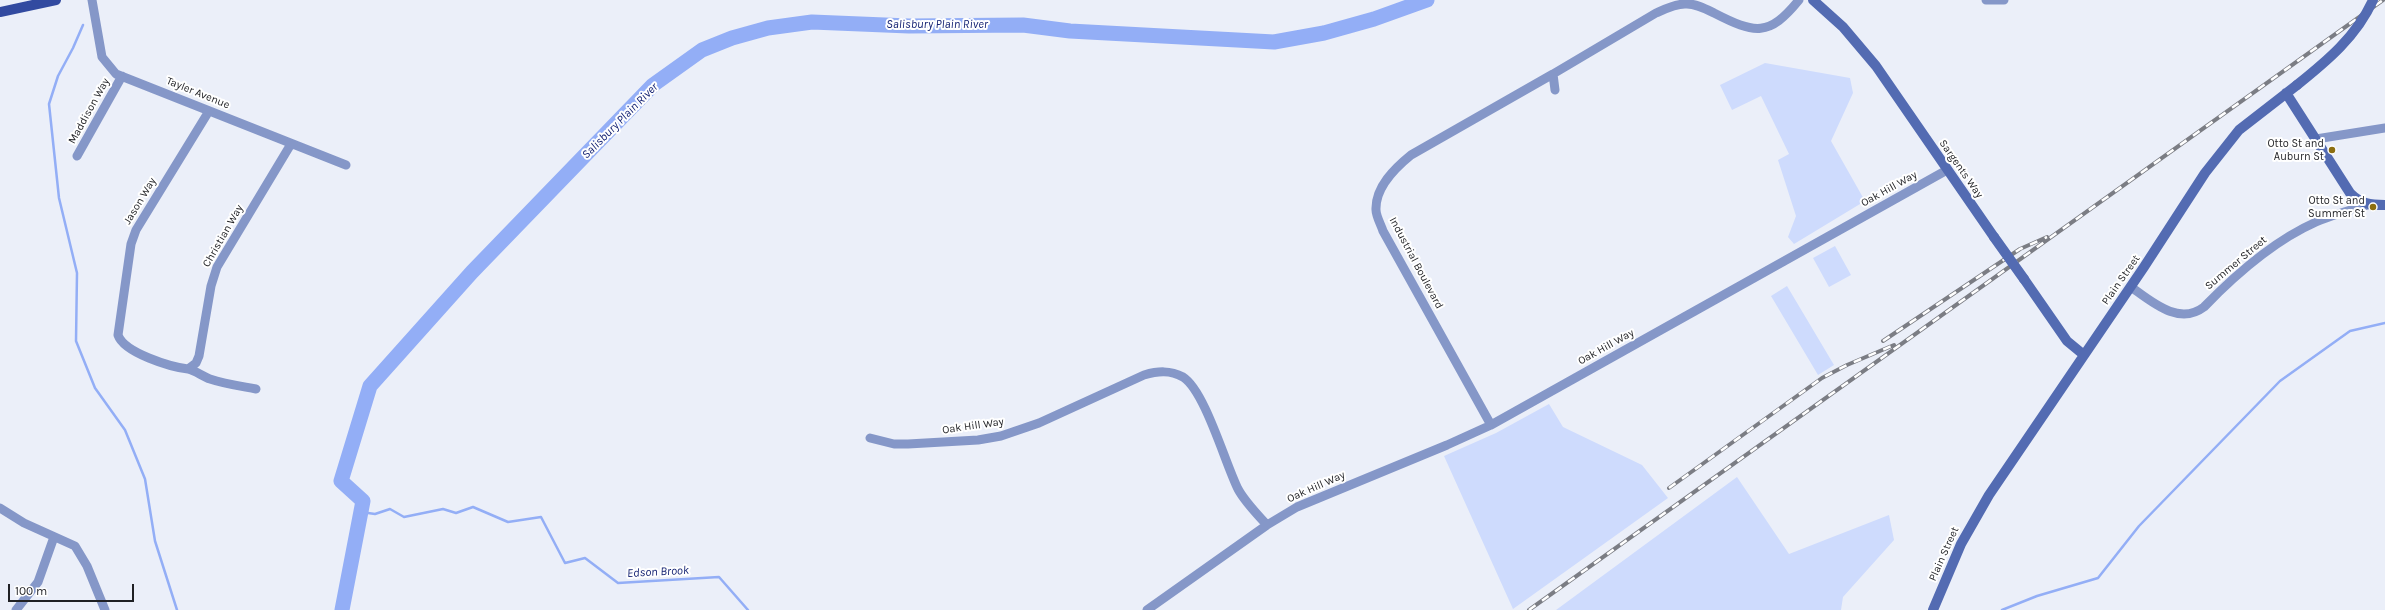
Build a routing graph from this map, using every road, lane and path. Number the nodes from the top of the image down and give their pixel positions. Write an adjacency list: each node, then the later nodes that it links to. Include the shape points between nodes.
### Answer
1 (56, 0): 8 (main road)
2 (92, 0): 10 (street, Tayler Avenue, via 102,57 110,69)
3 (1799, 0): 9 (street, Industrial Boulevard, via 1785,18 1773,26 1759,28 1732,23 1703,7 1686,4 1672,7 1656,13)
4 (1813, 0): 19 (main road, Sargents Way, via 1843,27 1876,66)
5 (1986, 0): 6 (street)
6 (2004, 0)
7 (2373, 0): 12 (main road, Plain Street, bridge, via 2354,32 2339,49)
8 (0, 12)
9 (1553, 74): 11 (street); 26 (street, Industrial Boulevard, via 1411,155 1393,171 1379,192 1376,210 1383,231)
10 (122, 76): 13 (street, Tayler Avenue); 17 (street, Maddison Way)
11 (1555, 90)
12 (2286, 93): 15 (main road); 22 (main road, Plain Street, via 2252,118 2228,142)
13 (209, 111): 16 (street, Tayler Avenue); 24 (street, Jason Way, via 136,230 131,244 118,321 118,338 132,350 176,368)
14 (2385, 128): 15 (street)
15 (2316, 139): 20 (main road, via 2350,194)
16 (291, 144): 18 (street, Tayler Avenue); 24 (street, Christian Way, via 217,267 211,286 199,356 196,363)
17 (77, 156)
18 (346, 165)
19 (1947, 170): 23 (main road, Sargents Way, bridge, via 2067,341); 26 (street, Oak Hill Way)
20 (2368, 205): 21 (main road, Summer Street); 22 (street, Summer Street, via 2316,222 2294,234 2266,252 2193,314 2183,315 2166,310)
21 (2385, 205)
22 (2131, 287): 23 (main road, Plain Street)
23 (2084, 355): 34 (main road, Plain Street, via 1975,518)
24 (188, 369): 25 (street, via 211,379)
25 (256, 389)
26 (1491, 424): 29 (street, Oak Hill Way, via 1297,507)
27 (870, 438): 29 (street, Oak Hill Way, via 894,444 908,444 995,437 1039,423 1144,375 1169,372 1182,377 1197,394 1239,490)
28 (0, 508): 30 (street)
29 (1267, 525): 33 (street, Oak Hill Way)
30 (54, 537): 31 (street, via 38,582); 32 (street, via 68,542 80,552)
31 (16, 610)
32 (105, 610)
33 (1147, 610)
34 (1933, 610)

